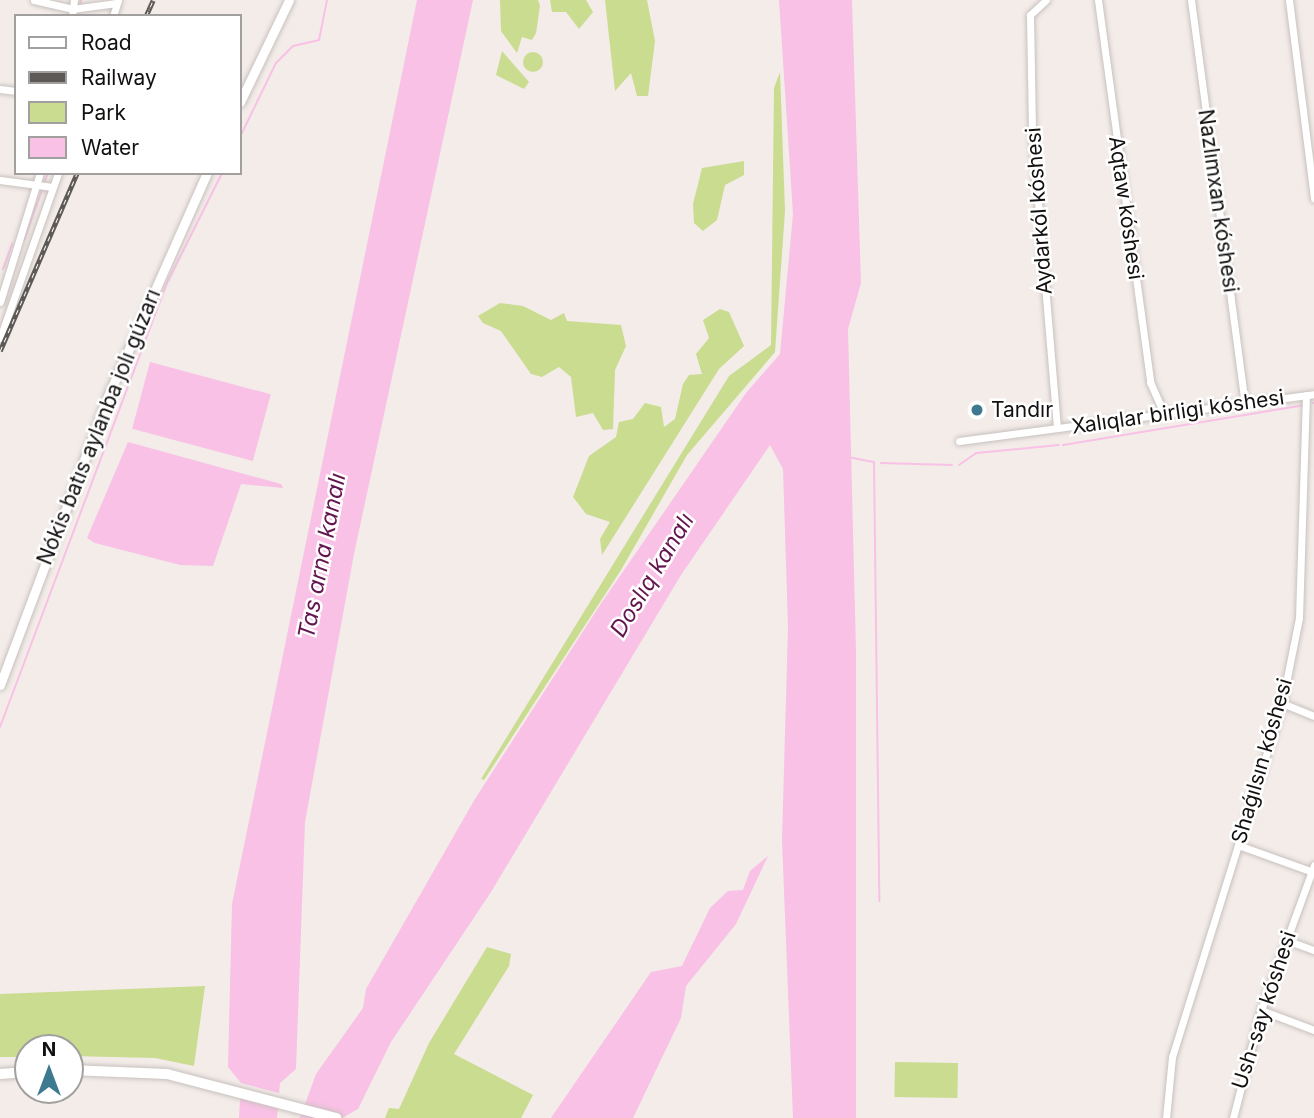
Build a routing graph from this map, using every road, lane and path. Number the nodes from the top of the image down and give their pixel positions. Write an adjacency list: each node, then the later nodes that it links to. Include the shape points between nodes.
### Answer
1 (34, 0): 9 (street)
2 (74, 0): 9 (street)
3 (289, 0): 10 (main road)
4 (1046, 0): 27 (street, Aydarkól kóshesi, via 1030,15 1032,130)
5 (1098, 0): 26 (street, Aqtaw kóshesi, via 1150,382)
6 (1191, 0): 24 (street, Nazlımxan kóshesi)
7 (1289, 0): 17 (street)
8 (118, 1): 9 (street)
9 (72, 12)
10 (242, 98)
11 (39, 175): 15 (street)
12 (57, 175): 16 (street)
13 (206, 175): 29 (main road, Nókis batıs aylanba jolı gúzarı, via 108,396)
14 (0, 180): 15 (street)
15 (37, 183): 16 (street); 19 (street)
16 (53, 187): 20 (street)
17 (1314, 198)
18 (0, 276): 19 (street)
19 (8, 280): 20 (street); 21 (street)
20 (21, 281): 22 (street)
21 (0, 302)
22 (0, 338)
23 (1310, 394): 24 (street, Xalıqlar birligi kóshesi); 25 (street, Shaǵılsın kóshesi)
24 (1245, 403): 26 (street, Xalıqlar birligi kóshesi)
25 (1310, 412): 30 (street, Shaǵılsın kóshesi, via 1299,618)
26 (1164, 414): 27 (street, Xalıqlar birligi kóshesi)
27 (1057, 428): 28 (street, Xalıqlar birligi kóshesi)
28 (959, 441)
29 (0, 685)
30 (1282, 703): 31 (street); 32 (street, Shaǵılsın kóshesi)
31 (1314, 716)
32 (1238, 845): 33 (street); 40 (street, Shaǵılsın kóshesi, via 1172,1057)
33 (1313, 870): 34 (street, Ush-say kóshesi)
34 (1286, 940): 35 (street); 36 (street, Ush-say kóshesi)
35 (1314, 950)
36 (1261, 1010): 37 (street); 41 (street, Ush-say kóshesi)
37 (1314, 1030)
38 (84, 1071): 39 (highway, via 167,1074)
39 (336, 1118)
40 (1166, 1118)
41 (1233, 1118)

